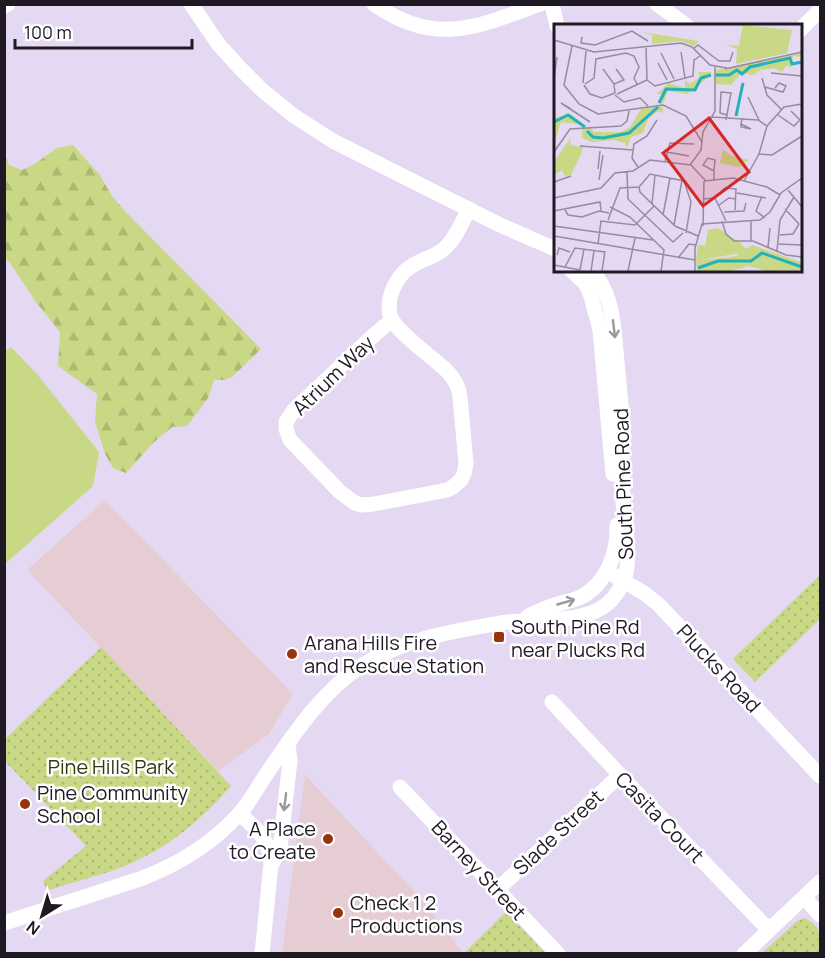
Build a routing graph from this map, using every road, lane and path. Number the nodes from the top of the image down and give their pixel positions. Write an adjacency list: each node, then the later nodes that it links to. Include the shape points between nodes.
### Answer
1 (191, 4): 10 (street, via 241,69 294,116 333,141)
2 (374, 4): 3 (street, via 412,24 453,30 478,26)
3 (540, 4)
4 (552, 4): 7 (street)
5 (657, 4): 8 (street)
6 (820, 10): 9 (street)
7 (557, 24)
8 (684, 24)
9 (801, 29)
10 (469, 209): 11 (street); 15 (street, Atrium Way, via 447,246 410,267 397,280 390,302)
11 (500, 225): 12 (street); 13 (street)
12 (554, 249)
13 (554, 259)
14 (593, 275): 16 (street, South Pine Road, via 616,511 617,542); 17 (street, South Pine Road, one-way to 17, via 610,307 618,371 628,557)
15 (392, 320): 15 (street, Atrium Way, via 456,383 466,468 458,483 447,490 358,504 340,492 292,443 286,422 294,410)
16 (607, 572): 17 (street, Plucks Road); 18 (street, South Pine Road, one-way to 16, via 580,597)
17 (624, 581): 18 (street, South Pine Road, via 611,601 590,613); 22 (street, Plucks Road, via 659,605)
18 (517, 620): 20 (street, South Pine Road, via 432,636 361,666 315,708)
19 (552, 702): 21 (street, Casita Court)
20 (288, 743): 24 (street, South Pine Road); 25 (street, one-way to 25, via 290,761 280,848)
21 (620, 774): 27 (street, Slade Street); 31 (street, Casita Court)
22 (820, 776)
23 (400, 787): 27 (street, Barney Street)
24 (240, 814): 25 (street, via 266,842); 30 (street, South Pine Road, via 217,836 159,872)
25 (272, 864): 32 (street)
26 (820, 882): 28 (street)
27 (497, 890): 33 (street, Barney Street)
28 (804, 897): 29 (street); 31 (street)
29 (820, 915)
30 (4, 923)
31 (769, 930): 34 (street)
32 (262, 954)
33 (558, 954)
34 (744, 954)

